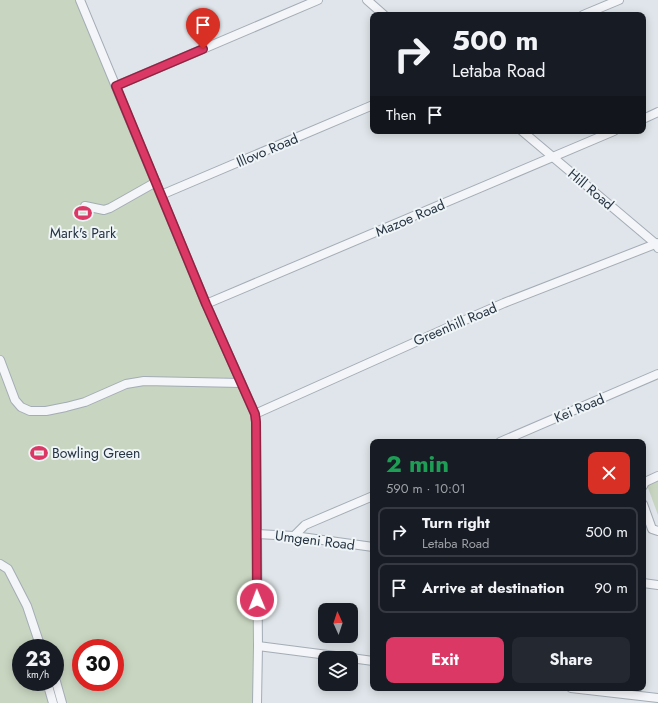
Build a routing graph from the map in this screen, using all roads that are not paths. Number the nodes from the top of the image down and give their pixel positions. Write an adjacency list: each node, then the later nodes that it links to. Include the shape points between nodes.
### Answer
1 (80, 0): 7 (street)
2 (318, 0): 7 (street)
3 (367, 0): 5 (street)
4 (619, 0): 6 (street)
5 (381, 12)
6 (590, 12)
7 (116, 86): 14 (street)
8 (370, 106): 15 (street, Illovo Road)
9 (658, 112): 10 (street)
10 (646, 118)
11 (525, 134): 13 (street, Hill Road)
12 (607, 134): 13 (street, Mazoe Road)
13 (552, 157): 17 (street, Hill Road); 18 (street, Mazoe Road)
14 (156, 182): 15 (street); 16 (street, via 110,208 104,210)
15 (161, 196): 18 (street)
16 (85, 206)
17 (657, 245): 22 (street, Greenhill Road, via 484,312)
18 (206, 304): 21 (street)
19 (0, 360): 21 (street, via 15,400 21,407 30,411 66,408 126,384 144,381)
20 (658, 374): 23 (street, Kei Road)
21 (241, 383): 22 (street)
22 (255, 414): 29 (street)
23 (507, 439)
24 (658, 476): 25 (street)
25 (646, 482)
26 (370, 497): 30 (street, via 309,523)
27 (646, 512): 28 (street, via 652,529)
28 (658, 531)
29 (257, 534): 30 (street, Umgeni Road); 36 (street)
30 (294, 536): 31 (street, Umgeni Road)
31 (370, 547)
32 (0, 564): 35 (street, via 8,569 27,606)
33 (646, 583): 34 (street)
34 (658, 585)
35 (38, 639)
36 (258, 646): 37 (street); 46 (street)
37 (318, 654)
38 (358, 659): 39 (street)
39 (370, 661)
40 (50, 691): 44 (street)
41 (59, 691): 45 (street)
42 (597, 691): 43 (street)
43 (658, 698)
44 (53, 703)
45 (62, 703)
46 (257, 703)

